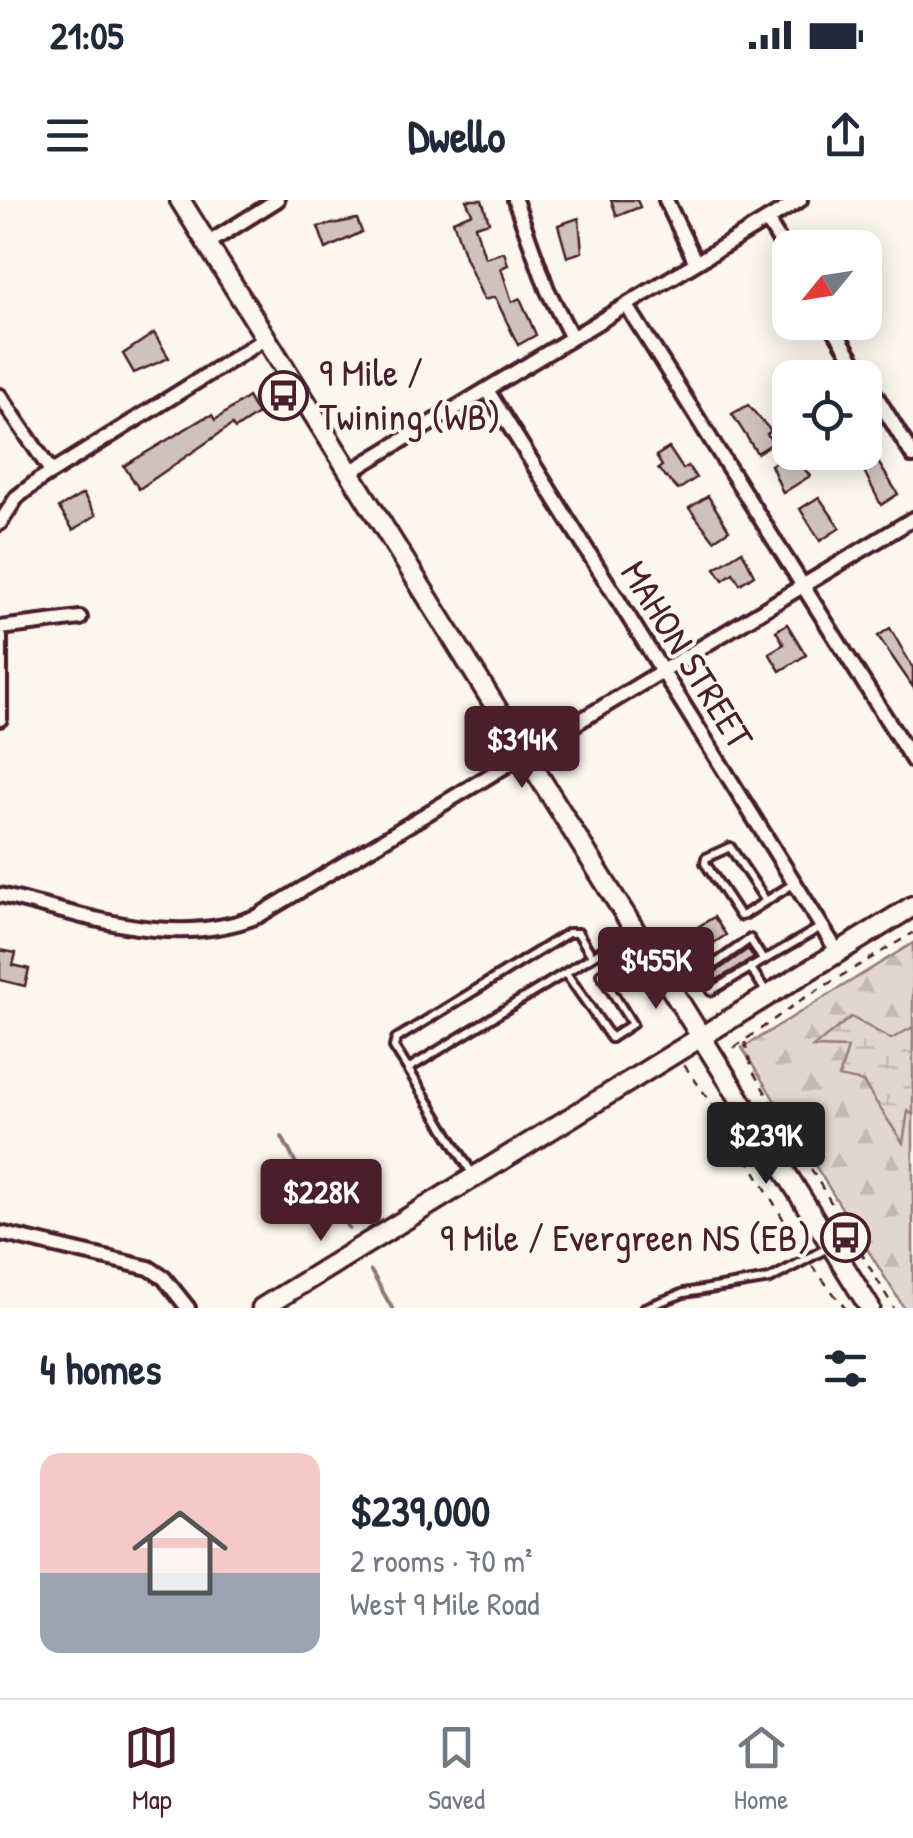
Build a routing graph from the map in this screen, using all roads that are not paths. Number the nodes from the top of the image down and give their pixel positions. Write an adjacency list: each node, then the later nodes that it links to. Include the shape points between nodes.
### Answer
1 (180, 200): 8 (main road)
2 (276, 200): 8 (street)
3 (516, 200): 12 (street, via 547,290)
4 (666, 200): 9 (street)
5 (800, 200): 6 (street)
6 (766, 220): 7 (street); 9 (street)
7 (772, 230)
8 (207, 244): 11 (main road)
9 (696, 263): 10 (street)
10 (627, 306): 12 (street); 21 (street)
11 (266, 338): 17 (street); 18 (main road)
12 (572, 338): 13 (street)
13 (487, 390): 18 (street); 25 (street, MAHON STREET)
14 (0, 396): 17 (street)
15 (882, 406): 16 (street)
16 (913, 456)
17 (52, 471): 20 (street, via 17,497)
18 (350, 472): 27 (main road)
19 (913, 519): 21 (street)
20 (0, 523)
21 (803, 586): 25 (street); 28 (street)
22 (80, 618): 23 (street)
23 (0, 628)
24 (0, 636): 26 (street)
25 (662, 672): 27 (street); 29 (street, MAHON STREET)
26 (0, 719)
27 (526, 754): 30 (street, via 285,901 226,927 156,930); 34 (main road)
28 (913, 761)
29 (794, 883): 31 (lane); 33 (street, MAHON STREET)
30 (0, 896)
31 (766, 901): 31 (lane, via 738,914 706,858 730,847)
32 (913, 906): 35 (main road)
33 (822, 927): 35 (street, MAHON STREET); 37 (lane)
34 (634, 931): 36 (lane); 42 (main road)
35 (838, 951): 43 (main road)
36 (592, 956): 39 (lane); 45 (lane, via 574,932 552,942 396,1040)
37 (764, 960): 38 (lane); 41 (lane, via 750,939)
38 (750, 967): 41 (lane, via 711,991); 43 (lane)
39 (566, 973): 40 (lane, via 611,1038 632,1024); 45 (lane)
40 (601, 974)
41 (701, 974): 42 (lane)
42 (672, 991): 44 (main road)
43 (767, 994): 44 (main road)
44 (700, 1036): 46 (main road); 48 (main road)
45 (408, 1070): 46 (lane)
46 (474, 1176): 50 (main road)
47 (0, 1233): 49 (street, via 149,1268)
48 (830, 1246): 51 (lane, via 770,1279); 52 (main road)
49 (188, 1308)
50 (262, 1308)
51 (644, 1308)
52 (870, 1308)

